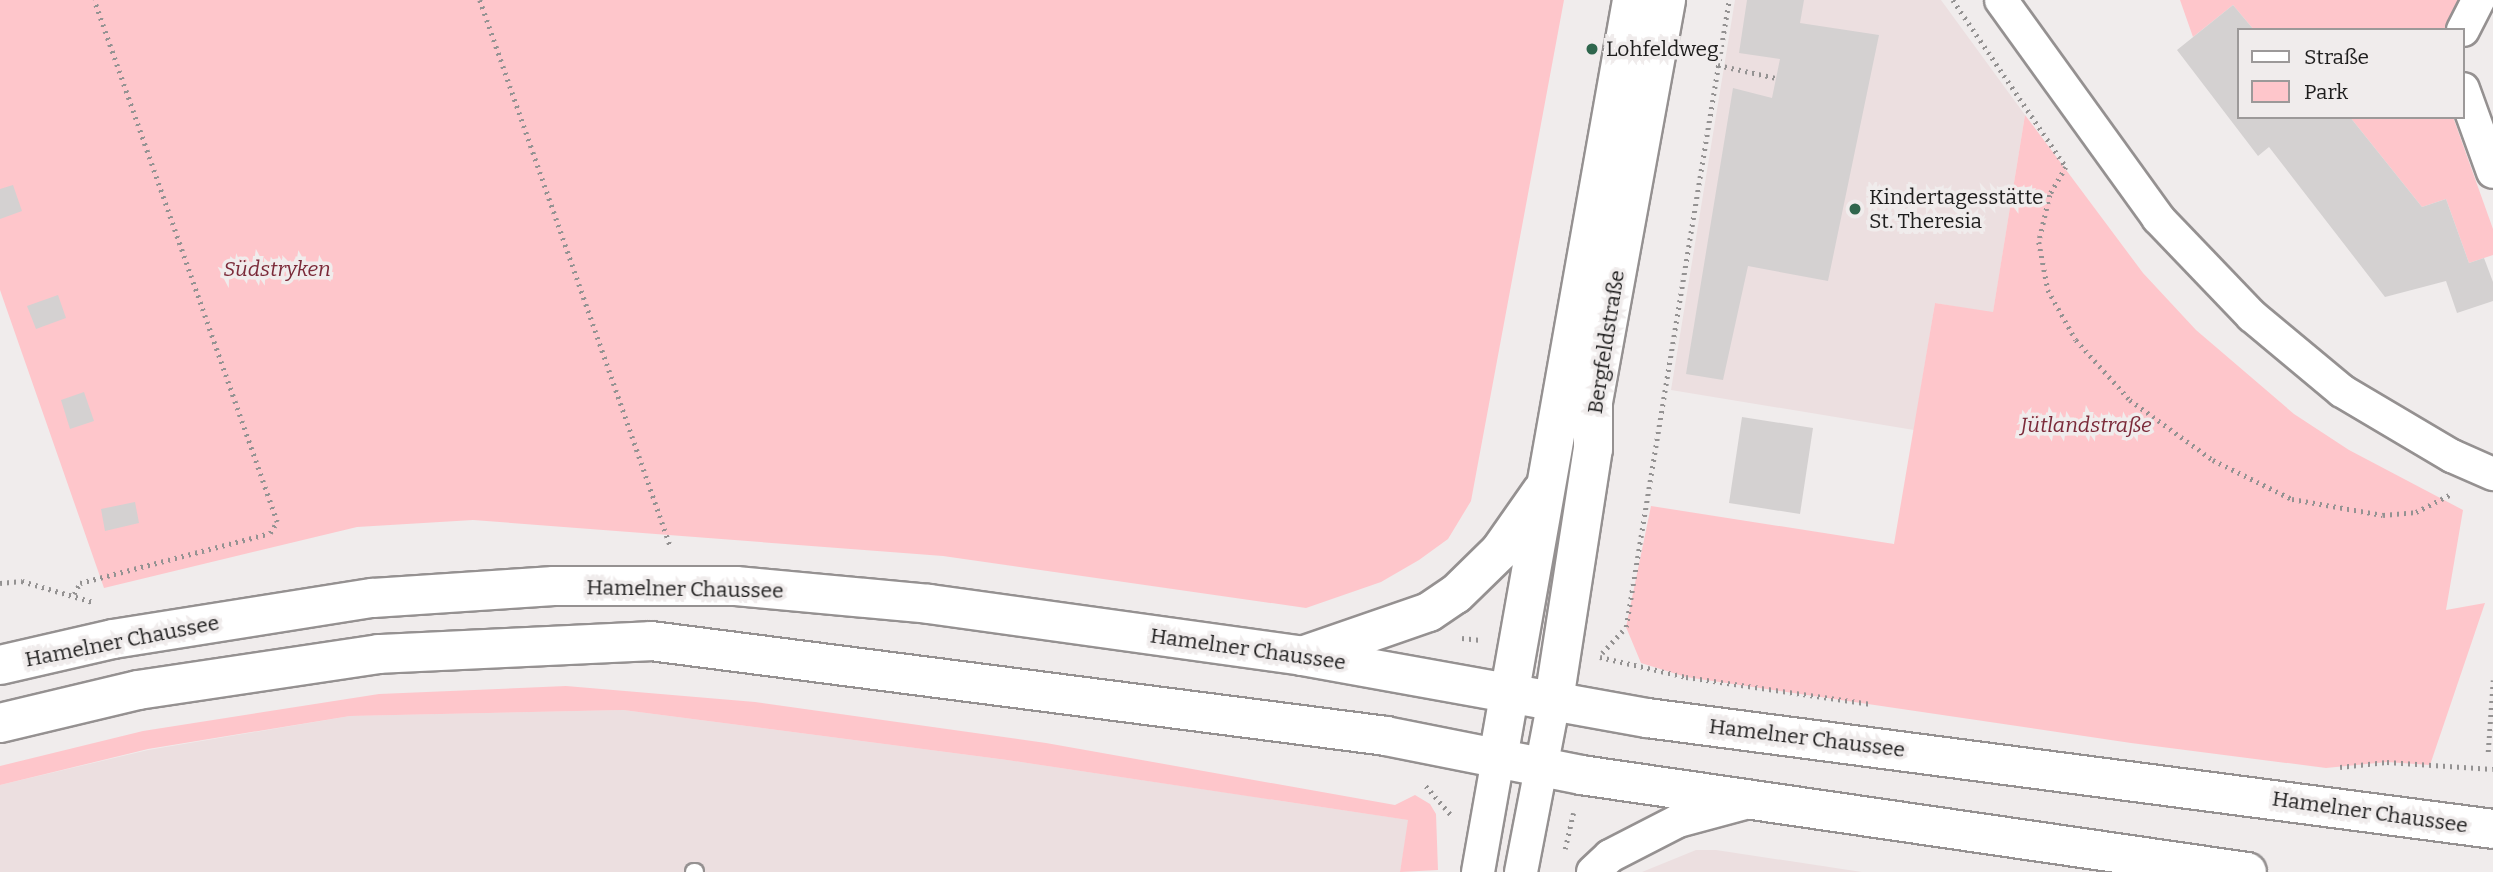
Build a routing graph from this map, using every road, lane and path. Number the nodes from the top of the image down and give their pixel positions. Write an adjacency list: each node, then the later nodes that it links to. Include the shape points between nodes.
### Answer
1 (94, 0): 18 (path, via 277,522 270,533 80,583)
2 (480, 0): 17 (path)
3 (1632, 0): 15 (main road, Bergfeldstraße)
4 (1667, 0): 23 (main road, Bergfeldstraße, via 1593,402 1593,449)
5 (1729, 0): 10 (path)
6 (1953, 0): 16 (path, via 2066,167 2050,194 2039,242 2048,290 2076,340 2130,400 2213,460 2292,499 2384,515 2416,512)
7 (2001, 0): 14 (street, via 2158,218 2252,317 2342,391 2452,456)
8 (2478, 0): 9 (street)
9 (2464, 28)
10 (1718, 65): 11 (path); 24 (path, via 1626,627 1599,657 1686,677)
11 (1776, 78)
12 (2465, 95): 13 (street)
13 (2493, 172)
14 (2493, 474)
15 (1547, 483): 19 (main road, via 1500,551 1456,594 1429,612); 22 (main road, Bergfeldstraße)
16 (2454, 493)
17 (672, 552)
18 (74, 594)
19 (1302, 656): 20 (main road, Hamelner Chaussee, via 929,604 736,586 554,586 373,598 113,639); 22 (main road, Hamelner Chaussee)
20 (0, 666)
21 (2493, 680): 26 (path)
22 (1510, 694): 23 (main road, Hamelner Chaussee); 27 (main road, Bergfeldstraße)
23 (1554, 700): 28 (street, Bergfeldstraße); 34 (main road, Hamelner Chaussee, via 1647,718)
24 (1875, 705)
25 (0, 723): 27 (main road, via 138,690 379,654 651,641 1386,736)
26 (2488, 752)
27 (1498, 758): 28 (main road); 35 (street)
28 (1541, 767): 32 (main road); 36 (street, Bergfeldstraße)
29 (2326, 768): 30 (path, via 2387,762)
30 (2493, 769)
31 (1420, 779): 33 (path)
32 (1752, 801): 37 (street, via 1678,821 1610,856); 38 (main road)
33 (1454, 818)
34 (2493, 829)
35 (1478, 872)
36 (1521, 872)
37 (1592, 872)
38 (2247, 872)

